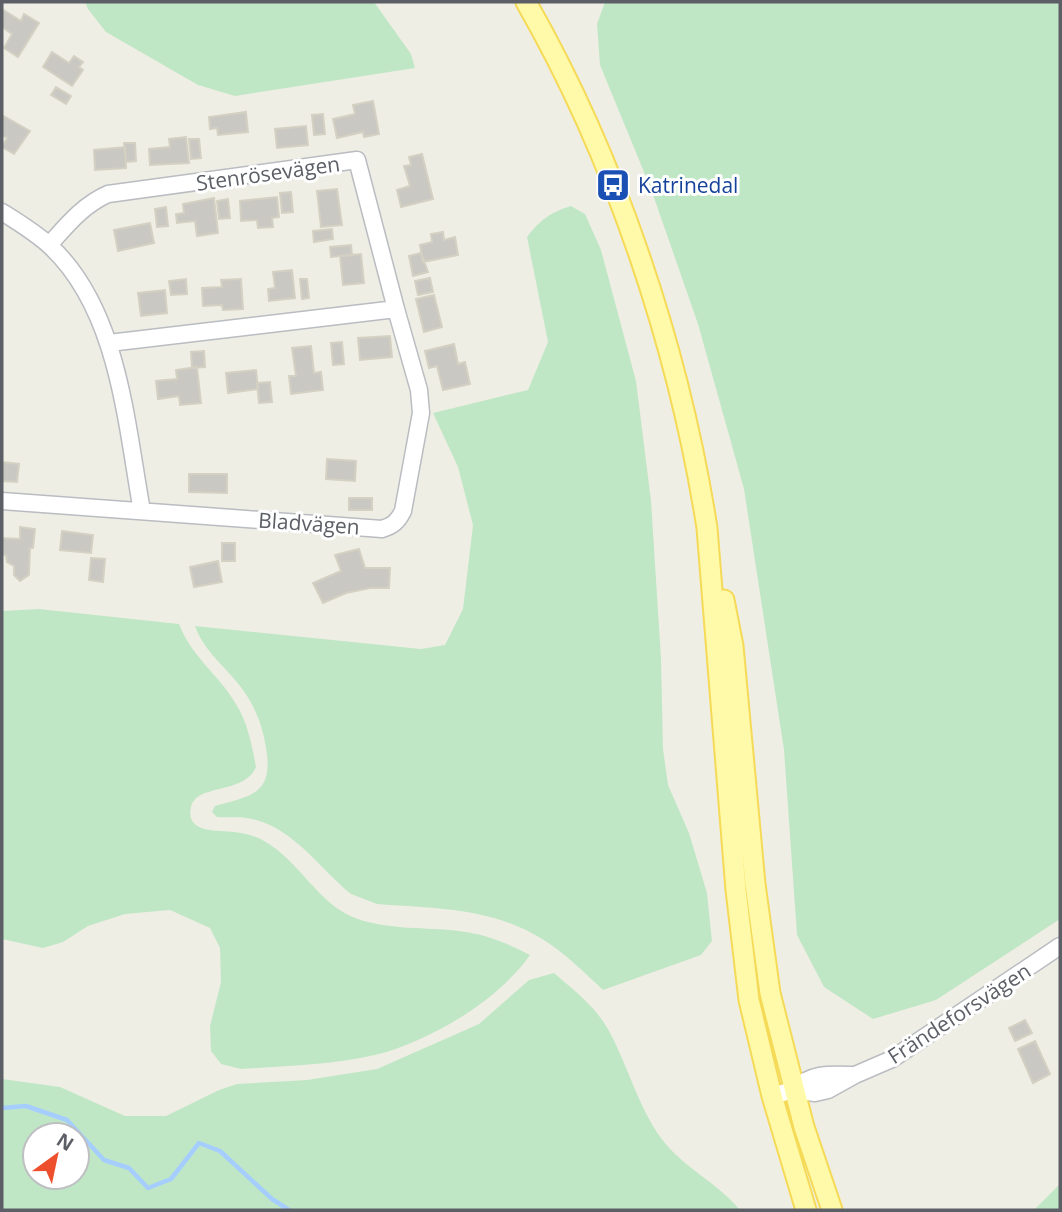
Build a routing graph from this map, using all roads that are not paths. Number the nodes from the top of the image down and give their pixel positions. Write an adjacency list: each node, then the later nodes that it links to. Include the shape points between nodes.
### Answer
1 (526, 2): 8 (main road, via 590,127 618,198 669,355)
2 (2, 212): 3 (street)
3 (49, 245): 4 (street, Stenrösevägen, via 83,209 108,194 357,160); 5 (street, via 78,279)
4 (396, 309): 5 (street); 7 (street, Bladvägen, via 421,413 403,511 395,523 382,529)
5 (109, 343): 7 (street)
6 (2, 501): 7 (street, Bladvägen)
7 (142, 511)
8 (706, 528): 10 (main road, via 733,646 755,884 770,993); 11 (main road, via 736,890 749,1000)
9 (1060, 946): 10 (street, Frändeforsvägen, via 892,1059 855,1074 816,1075)
10 (793, 1090): 11 (street, Frändeforsvägen); 13 (main road)
11 (772, 1096): 12 (main road)
12 (806, 1210)
13 (832, 1210)

